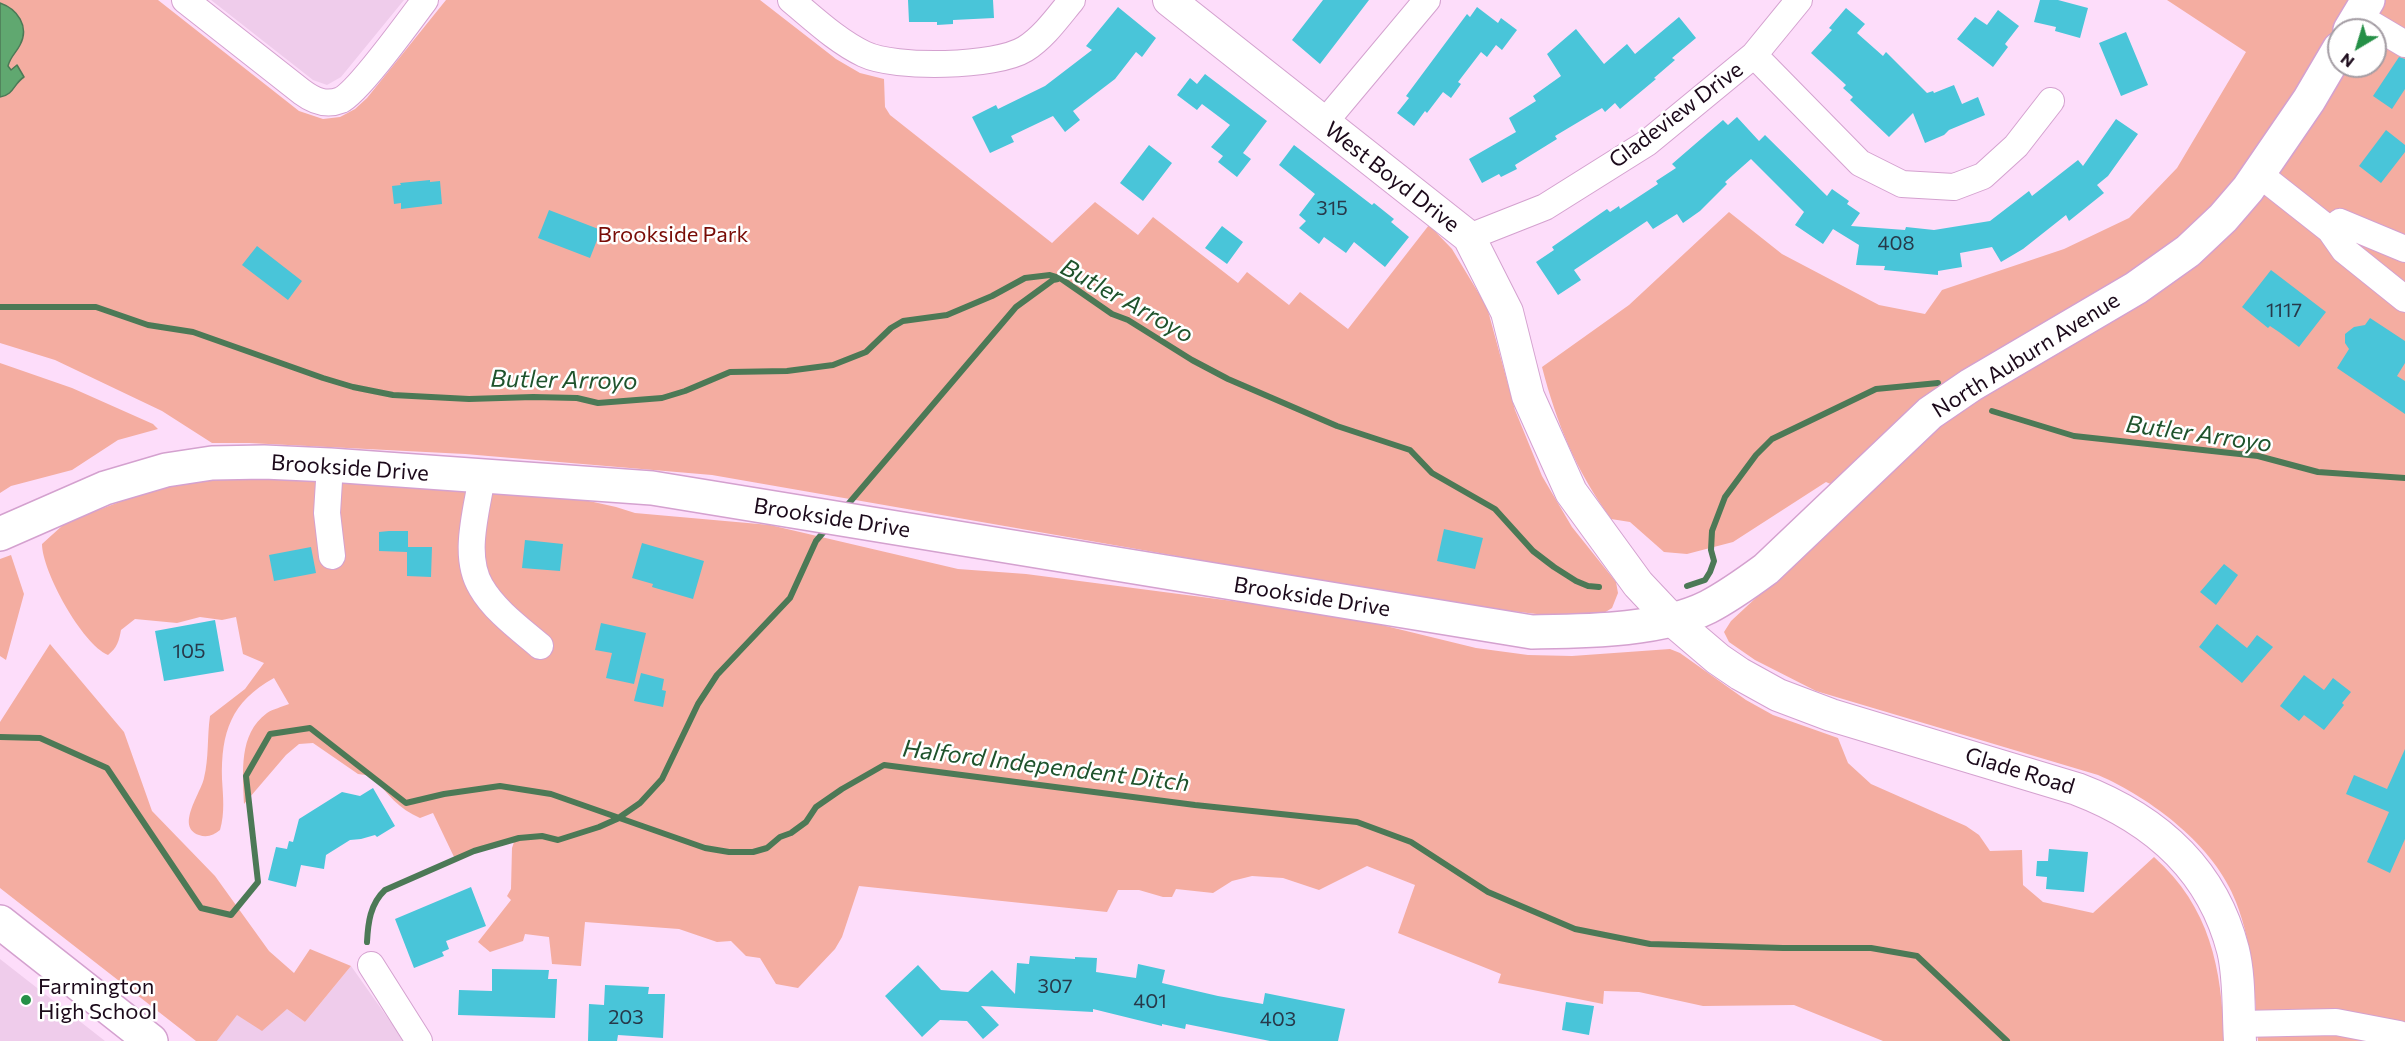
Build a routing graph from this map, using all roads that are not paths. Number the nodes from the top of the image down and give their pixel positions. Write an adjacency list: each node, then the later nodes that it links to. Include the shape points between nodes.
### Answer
1 (185, 0): 2 (street, via 320,102 340,100 356,87)
2 (425, 0)
3 (791, 0): 4 (street, via 843,42 882,61 905,64 1009,57 1042,36)
4 (1072, 0)
5 (1169, 0): 13 (street, West Boyd Drive)
6 (1427, 0): 13 (street)
7 (1799, 0): 10 (street, Gladeview Drive)
8 (2359, 15): 9 (street)
9 (2405, 44)
10 (1754, 54): 12 (street, via 1860,163 1902,184 1954,187 1983,176 2016,146); 16 (street, Gladeview Drive, via 1647,143 1545,207)
11 (2327, 69): 14 (main road, North Auburn Avenue)
12 (2051, 101)
13 (1323, 123): 16 (street, West Boyd Drive)
14 (2259, 174): 15 (street); 23 (main road, North Auburn Avenue, via 2223,218 2188,251 2136,288 1930,412 1766,569 1706,608)
15 (2330, 230): 17 (street, via 2340,222); 18 (street, via 2344,250)
16 (1469, 237): 23 (street, West Boyd Drive, via 1507,312 1528,396 1570,492 1638,584)
17 (2405, 249)
18 (2405, 299)
19 (330, 465): 20 (main road, Brookside Drive); 21 (main road, Brookside Drive, via 212,463 166,470 105,488); 22 (street, via 327,499)
20 (482, 476): 23 (main road, Brookside Drive, via 652,488 1532,632 1580,632); 24 (street, via 472,549 474,572 481,588 504,614)
21 (0, 534)
22 (332, 556)
23 (1671, 619): 27 (street, Glade Road, via 1718,659 1778,695 1831,715 2077,789 2107,800 2148,825 2192,867 2222,920 2233,951)
24 (540, 646)
25 (0, 922): 28 (main road)
26 (371, 965): 30 (street)
27 (2239, 1033): 29 (street, via 2336,1022)
28 (138, 1037)
29 (2405, 1037)
30 (418, 1041)

